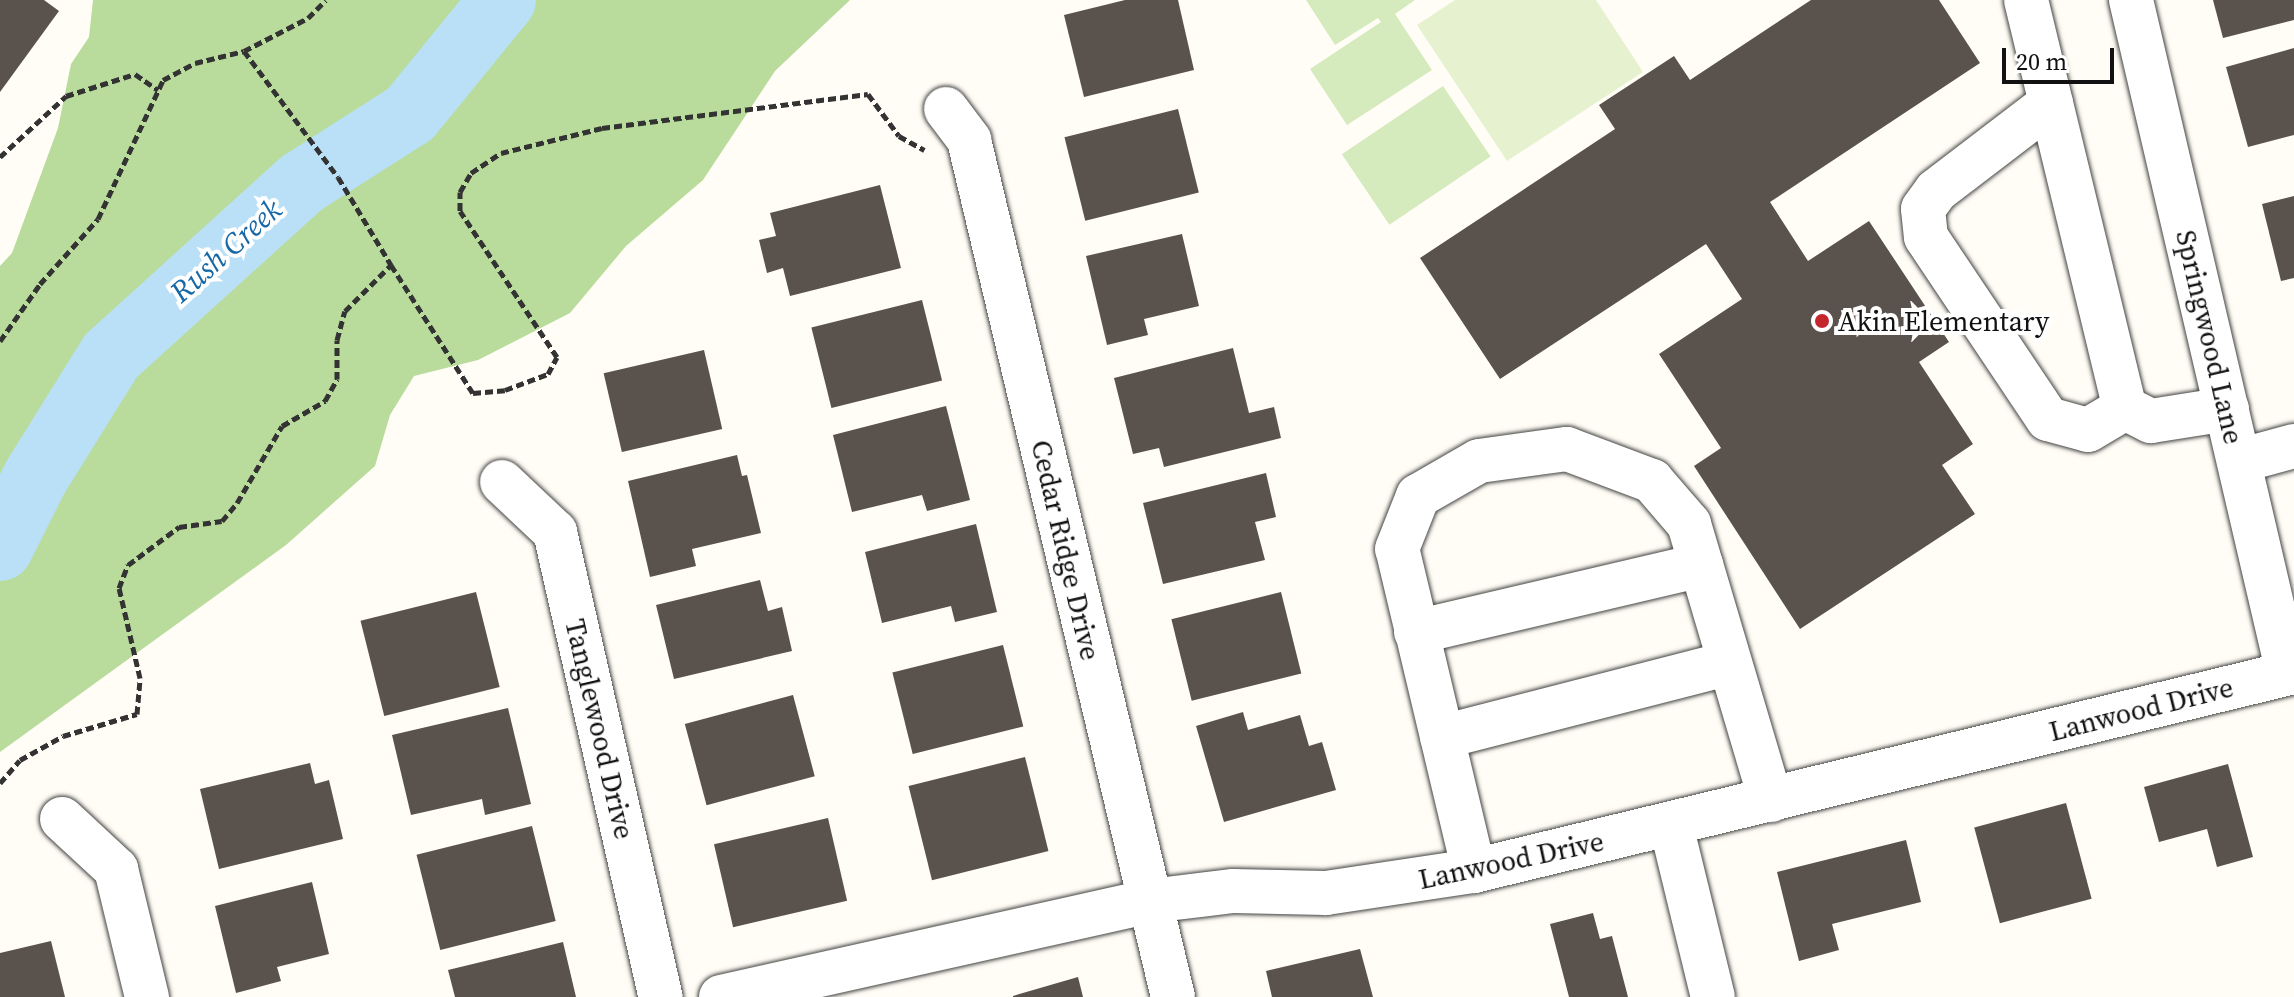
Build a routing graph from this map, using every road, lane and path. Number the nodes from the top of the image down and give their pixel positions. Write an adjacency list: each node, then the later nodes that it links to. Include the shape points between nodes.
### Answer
1 (326, 0): 4 (path, via 308,18)
2 (2026, 0): 6 (street)
3 (2131, 0): 13 (street, Springwood Lane)
4 (244, 51): 5 (path, via 195,63 163,80); 10 (path, via 338,177)
5 (158, 90): 8 (path, via 135,74 66,96); 11 (path, via 98,219 40,284)
6 (2051, 103): 12 (street); 12 (street, via 1936,191 1923,209 1926,237 2048,419 2088,430)
7 (946, 109): 27 (street, Cedar Ridge Drive, via 969,140)
8 (0, 157)
9 (937, 157): 10 (path, via 899,136 868,94 617,125 501,153 471,173 460,192 460,211 557,357 548,374 505,390 473,393)
10 (391, 265): 22 (path, via 345,311 337,340 337,379 325,401 282,426 222,521 179,527 128,565 119,588 140,678 137,714 63,736 20,760)
11 (0, 341)
12 (2125, 408): 13 (street, via 2151,421)
13 (2227, 409): 15 (street, Springwood Lane)
14 (2294, 446): 15 (street)
15 (2239, 461): 20 (street, Springwood Lane)
16 (502, 482): 29 (street, Tanglewood Drive, via 555,532)
17 (1701, 565): 18 (street); 18 (street, via 1689,524 1652,481 1567,449 1479,461 1418,496 1397,549); 19 (street)
18 (1416, 632): 21 (street)
19 (1730, 663): 21 (street); 23 (street)
20 (2291, 673): 23 (street, Lanwood Drive)
21 (1442, 737): 26 (street)
22 (0, 783)
23 (1771, 800): 25 (street, Lanwood Drive)
24 (62, 819): 28 (street, via 116,869)
25 (1671, 825): 26 (street, Lanwood Drive); 32 (street)
26 (1474, 871): 27 (street, Lanwood Drive, via 1326,893 1233,891)
27 (1150, 901): 30 (street, Lanwood Drive); 31 (street, Cedar Ridge Drive)
28 (147, 997)
29 (661, 997)
30 (721, 997)
31 (1173, 997)
32 (1713, 997)

